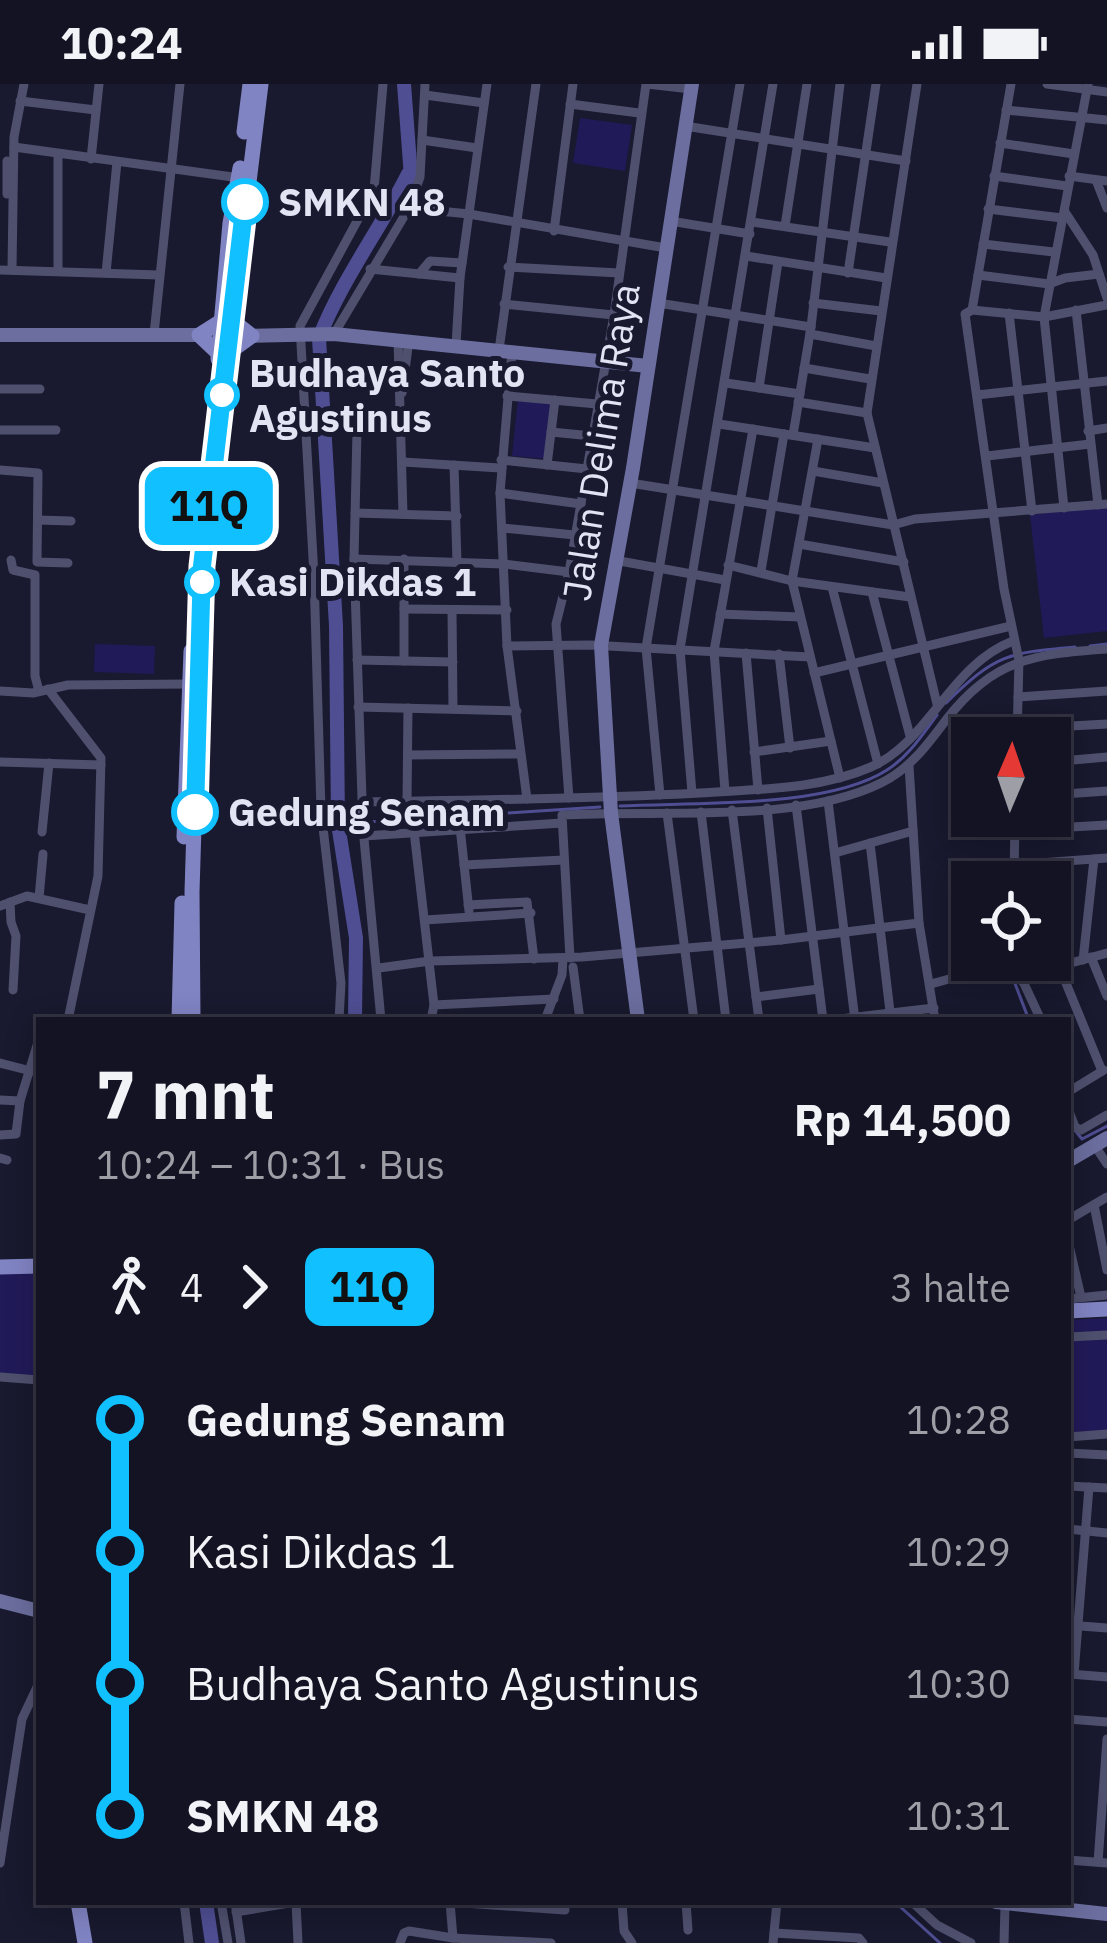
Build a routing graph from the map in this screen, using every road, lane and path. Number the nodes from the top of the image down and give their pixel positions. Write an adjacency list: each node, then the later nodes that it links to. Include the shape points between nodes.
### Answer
1 (24, 84): 23 (street)
2 (99, 84): 26 (street)
3 (179, 84): 46 (street)
4 (250, 84): 48 (main road)
5 (261, 84): 48 (main road)
6 (383, 84): 109 (street, via 374,190 313,297)
7 (487, 84): 24 (street)
8 (536, 84): 59 (street)
9 (573, 84): 25 (street)
10 (646, 84): 19 (street); 28 (street)
11 (740, 84): 32 (street)
12 (773, 84): 33 (street)
13 (807, 84): 36 (street)
14 (840, 84): 39 (street)
15 (876, 84): 41 (street)
16 (917, 84): 44 (street)
17 (1011, 84): 27 (street)
18 (1052, 84): 20 (street)
19 (691, 86): 31 (street, Jalan Delima Raya)
20 (1087, 87): 22 (street); 29 (street)
21 (425, 90): 24 (street); 34 (street)
22 (1107, 92)
23 (20, 101): 26 (street); 35 (street)
24 (484, 103): 38 (street)
25 (570, 104): 28 (street); 63 (street)
26 (96, 110): 43 (street)
27 (1006, 110): 29 (street); 37 (street)
28 (639, 113): 66 (street)
29 (1082, 116): 30 (street); 42 (street)
30 (1107, 120)
31 (685, 126): 32 (street); 58 (street, Jalan Delima Raya)
32 (734, 134): 33 (street); 61 (street)
33 (766, 139): 36 (street); 62 (street)
34 (422, 140): 38 (street); 53 (street)
35 (9, 141): 40 (street); 50 (street); 78 (street)
36 (798, 143): 39 (street); 60 (street)
37 (1000, 143): 42 (street); 47 (street)
38 (478, 148): 56 (street)
39 (832, 149): 41 (street); 64 (street)
40 (58, 154): 43 (street); 80 (street)
41 (865, 154): 44 (street); 65 (street)
42 (1074, 154): 51 (street)
43 (91, 159): 45 (street)
44 (906, 161): 67 (street)
45 (117, 162): 46 (street); 81 (street)
46 (170, 170): 48 (street); 86 (street)
47 (994, 176): 51 (street); 55 (street)
48 (243, 178): 111 (main road)
49 (1104, 178): 51 (street); 54 (street)
50 (4, 181): 52 (street)
51 (1068, 181): 57 (street)
52 (7, 194)
53 (409, 208): 56 (street); 77 (street)
54 (1107, 208)
55 (988, 209): 57 (street); 68 (street)
56 (469, 214): 59 (street); 75 (street)
57 (1063, 214): 71 (street); 72 (street)
58 (670, 221): 61 (street); 70 (street, Jalan Delima Raya)
59 (515, 224): 63 (street); 76 (street)
60 (784, 226): 62 (street); 64 (street)
61 (717, 228): 62 (street); 95 (street)
62 (751, 228): 73 (street)
63 (554, 231): 66 (street)
64 (820, 231): 65 (street); 79 (street)
65 (854, 236): 67 (street); 83 (street)
66 (624, 240): 70 (street); 82 (street)
67 (890, 242): 89 (street)
68 (982, 244): 72 (street); 87 (street)
69 (1107, 245): 71 (street)
70 (666, 248): 92 (street, Jalan Delima Raya)
71 (1091, 252): 85 (street)
72 (1054, 253): 90 (street)
73 (746, 256): 74 (street); 101 (street)
74 (778, 262): 79 (street); 103 (street)
75 (462, 263): 84 (street, via 430,261); 88 (street)
76 (508, 267): 82 (street); 94 (street)
77 (370, 268): 84 (street); 106 (street)
78 (6, 269): 80 (street)
79 (816, 269): 83 (street); 93 (street)
80 (58, 271): 81 (street)
81 (106, 273): 86 (street)
82 (619, 273): 100 (street)
83 (848, 273): 89 (street)
84 (419, 274): 88 (street)
85 (1100, 274): 90 (street); 91 (street)
86 (159, 275): 105 (street)
87 (978, 275): 90 (street); 98 (street)
88 (460, 278): 113 (street)
89 (886, 278): 97 (street)
90 (1049, 284): 102 (street)
91 (1107, 302): 96 (street)
92 (658, 303): 95 (street); 117 (street, Jalan Delima Raya)
93 (813, 303): 97 (street); 104 (street)
94 (504, 304): 100 (street); 115 (street)
95 (703, 310): 101 (street); 161 (street)
96 (1076, 310): 102 (street); 122 (street)
97 (881, 311): 114 (street)
98 (969, 312): 99 (street); 128 (street)
99 (1009, 313): 102 (street); 127 (street)
100 (614, 315): 116 (street)
101 (736, 317): 103 (street); 121 (street)
102 (1045, 317): 123 (street)
103 (770, 321): 104 (street); 124 (street)
104 (810, 331): 114 (street); 118 (street)
105 (154, 334): 107 (street); 108 (street)
106 (332, 334): 109 (street); 112 (street)
107 (0, 335)
108 (199, 335): 111 (main road); 111 (main road)
109 (303, 335): 110 (street); 320 (street, via 321,810)
110 (252, 336): 111 (main road); 111 (main road)
111 (225, 337): 223 (main road, via 194,566); 250 (main road)
112 (404, 340): 113 (street); 134 (street)
113 (456, 345): 115 (street)
114 (876, 346): 119 (street)
115 (505, 350): 116 (street); 129 (street)
116 (604, 362): 117 (street); 132 (street)
117 (648, 366): 159 (street, Jalan Delima Raya)
118 (804, 368): 119 (street); 130 (street)
119 (870, 379): 133 (street)
120 (1107, 381): 122 (street)
121 (726, 382): 124 (street); 135 (street)
122 (1081, 383): 123 (street); 140 (street)
123 (1051, 385): 127 (street); 147 (street)
124 (759, 388): 130 (street)
125 (0, 389): 126 (street)
126 (40, 389)
127 (1018, 389): 128 (street); 148 (street)
128 (977, 395): 149 (street)
129 (507, 396): 131 (street); 153 (street)
130 (799, 398): 133 (street); 142 (street)
131 (555, 400): 132 (street); 141 (street)
132 (597, 404): 143 (street)
133 (866, 413): 146 (street)
134 (403, 423): 151 (street); 171 (street, via 360,425)
135 (719, 424): 137 (street); 163 (street)
136 (1107, 428): 140 (street)
137 (753, 429): 142 (street); 164 (street)
138 (0, 430): 139 (street)
139 (56, 430)
140 (1088, 431): 145 (street)
141 (551, 432): 143 (street); 155 (street)
142 (789, 435): 144 (street); 167 (street)
143 (592, 436): 156 (street)
144 (818, 439): 146 (street); 158 (street)
145 (1090, 444): 147 (street); 152 (street)
146 (875, 448): 160 (street)
147 (1058, 448): 148 (street); 168 (street)
148 (1026, 452): 149 (street); 170 (street)
149 (988, 456): 173 (street)
150 (1107, 461): 152 (street)
151 (404, 462): 154 (street); 172 (street)
152 (1093, 463): 166 (street)
153 (500, 464): 154 (street); 155 (street); 162 (street)
154 (454, 465): 174 (street)
155 (547, 465): 156 (street)
156 (587, 469): 165 (street)
157 (0, 470): 175 (street, via 37,474)
158 (813, 471): 160 (street); 169 (street)
159 (630, 483): 161 (street); 184 (street, Jalan Delima Raya)
160 (884, 483): 177 (street)
161 (673, 490): 163 (street); 190 (street)
162 (500, 493): 165 (street); 178 (street)
163 (707, 495): 164 (street); 193 (street)
164 (740, 500): 167 (street); 189 (street)
165 (581, 503): 179 (street)
166 (1103, 504): 168 (street)
167 (773, 505): 169 (street); 191 (street)
168 (1064, 508): 170 (street)
169 (806, 510): 177 (street); 180 (street)
170 (1032, 511): 173 (street)
171 (355, 513): 172 (street); 181 (street)
172 (404, 514): 174 (street)
173 (995, 514): 177 (street); 204 (street)
174 (457, 516): 185 (street)
175 (38, 520): 176 (street); 187 (street, via 37,562)
176 (71, 521)
177 (893, 525): 186 (street)
178 (502, 528): 179 (street); 188 (street)
179 (575, 535): 192 (street)
180 (800, 544): 186 (street); 195 (street)
181 (355, 559): 183 (street); 218 (street)
182 (11, 560): 224 (street, via 13,571 35,575 35,676)
183 (404, 560): 185 (street); 199 (street)
184 (614, 560): 190 (street); 206 (street, Jalan Delima Raya)
185 (458, 562): 188 (street)
186 (904, 562): 198 (street)
187 (68, 563)
188 (504, 565): 192 (street); 201 (street)
189 (728, 565): 191 (street); 194 (street)
190 (660, 567): 193 (street); 209 (street)
191 (761, 571): 195 (street)
192 (569, 572): 205 (street)
193 (693, 574): 194 (street); 210 (street)
194 (725, 580): 202 (street)
195 (791, 581): 196 (street); 203 (street)
196 (832, 586): 197 (street); 221 (street)
197 (872, 592): 198 (street); 215 (street)
198 (910, 597): 208 (street)
199 (404, 609): 200 (street); 219 (street)
200 (452, 610): 201 (street); 220 (street)
201 (507, 610): 207 (street)
202 (720, 614): 203 (street); 212 (street)
203 (800, 617): 217 (street)
204 (1011, 626): 208 (street); 216 (street)
205 (556, 644): 206 (street); 207 (street); 257 (street)
206 (601, 645): 209 (street); 261 (street, Jalan Delima Raya)
207 (507, 646): 232 (street)
208 (922, 647): 215 (street); 228 (street)
209 (646, 648): 210 (street); 256 (street)
210 (680, 650): 212 (street); 254 (street)
211 (1107, 650): 216 (street)
212 (714, 651): 213 (street); 252 (street)
213 (746, 653): 214 (street); 239 (street)
214 (779, 655): 217 (street); 238 (street)
215 (889, 655): 221 (street); 236 (street)
216 (1014, 656): 227 (street); 228 (street, via 977,662); 236 (street)
217 (810, 657): 222 (street)
218 (357, 660): 219 (street); 229 (street)
219 (404, 661): 220 (street)
220 (453, 662): 231 (street)
221 (853, 664): 222 (street); 246 (street)
222 (814, 673): 237 (street)
223 (189, 684): 224 (street); 250 (main road)
224 (43, 690): 225 (street); 247 (street, via 96,747)
225 (0, 691)
226 (1107, 691): 227 (street)
227 (1018, 697): 233 (street)
228 (937, 704): 236 (street)
229 (358, 707): 230 (street); 263 (street)
230 (409, 708): 231 (street); 241 (street)
231 (453, 709): 232 (street)
232 (517, 710): 240 (street)
233 (1017, 717)
234 (1107, 724): 235 (street)
235 (1071, 728)
236 (921, 735): 246 (street); 248 (street)
237 (830, 740): 238 (street); 249 (street)
238 (790, 748): 239 (street)
239 (754, 752): 251 (street)
240 (520, 754): 241 (street); 258 (street)
241 (408, 755): 259 (street)
242 (1107, 758): 243 (street)
243 (1071, 761)
244 (0, 763): 245 (street)
245 (49, 763): 247 (street); 274 (street)
246 (878, 764): 249 (street)
247 (101, 765): 286 (street)
248 (908, 766): 260 (street); 273 (street)
249 (839, 778): 251 (street)
250 (190, 786): 318 (main road); 319 (main road)
251 (758, 790): 252 (street)
252 (725, 791): 254 (street)
253 (1107, 791): 255 (street)
254 (692, 793): 256 (street)
255 (1071, 794)
256 (660, 795): 261 (street)
257 (569, 798): 258 (street); 261 (street)
258 (527, 799): 259 (street)
259 (406, 801): 263 (street)
260 (828, 801): 262 (street); 277 (street)
261 (611, 805): 267 (street); 268 (street, via 563,814); 297 (street, Jalan Delima Raya)
262 (796, 805): 264 (street); 292 (street)
263 (362, 808): 275 (street)
264 (767, 808): 265 (street); 293 (street)
265 (732, 810): 266 (street); 294 (street)
266 (701, 812): 267 (street); 295 (street)
267 (667, 813): 296 (street)
268 (562, 823): 270 (street); 281 (street)
269 (1107, 825): 271 (street)
270 (460, 827): 272 (street); 283 (street)
271 (1071, 827)
272 (415, 831): 275 (street); 288 (street)
273 (913, 831): 276 (street); 289 (street)
274 (42, 832)
275 (363, 832): 304 (street)
276 (870, 843): 277 (street); 290 (street)
277 (836, 853): 291 (street)
278 (43, 854): 284 (street)
279 (1107, 858): 280 (street)
280 (1094, 859): 282 (street); 300 (street)
281 (564, 860): 283 (street); 301 (street)
282 (1071, 861)
283 (464, 865): 287 (street)
284 (39, 898): 285 (street); 286 (street)
285 (5, 904): 309 (street, via 16,936)
286 (90, 910): 317 (street)
287 (469, 910): 288 (street); 299 (street, via 531,913)
288 (424, 920): 303 (street)
289 (920, 923): 290 (street); 308 (street)
290 (879, 926): 291 (street); 332 (street)
291 (844, 931): 292 (street); 331 (street)
292 (812, 935): 293 (street); 310 (street)
293 (781, 940): 294 (street)
294 (748, 943): 295 (street); 312 (street)
295 (716, 945): 296 (street); 328 (street)
296 (684, 948): 297 (street); 327 (street)
297 (629, 953): 301 (street); 326 (street, Jalan Delima Raya)
298 (1107, 953): 300 (street)
299 (534, 959): 301 (street); 303 (street)
300 (1087, 959): 302 (street); 311 (street)
301 (569, 961): 313 (street); 325 (street)
302 (1071, 961)
303 (430, 962): 304 (street); 315 (street)
304 (379, 968): 321 (street)
305 (951, 978): 308 (street)
306 (1060, 981): 335 (street)
307 (1023, 982): 333 (street)
308 (931, 984): 316 (street)
309 (13, 989)
310 (819, 989): 312 (street); 330 (street)
311 (1107, 996)
312 (756, 997): 329 (street)
313 (554, 999): 314 (street); 324 (street)
314 (477, 1004): 315 (street); 323 (street)
315 (434, 1005): 322 (street)
316 (934, 1014): 332 (street)
317 (69, 1017)
318 (179, 1017)
319 (193, 1017)
320 (339, 1017)
321 (381, 1017)
322 (432, 1017)
323 (476, 1017)
324 (546, 1017)
325 (579, 1017)
326 (638, 1017)
327 (694, 1017)
328 (726, 1017)
329 (759, 1017)
330 (826, 1017)
331 (855, 1017)
332 (890, 1017)
333 (1040, 1017)
334 (0, 1063): 336 (street)
335 (1104, 1070): 337 (street)
336 (32, 1080): 339 (street)
337 (1071, 1088)
338 (0, 1100): 339 (street)
339 (20, 1102): 342 (street, via 16,1134)
340 (1107, 1115): 341 (street, via 1081,1130)
341 (1071, 1117)
342 (0, 1136)
343 (1101, 1142): 344 (street); 345 (street)
344 (1071, 1159)
345 (1107, 1164)
346 (1107, 1197): 347 (street)
347 (1094, 1205): 348 (street); 352 (street)
348 (1071, 1218)
349 (1071, 1254): 354 (street)
350 (0, 1266): 351 (main road)
351 (36, 1266)
352 (1107, 1270)
353 (1107, 1294): 354 (street)
354 (1081, 1297): 355 (street)
355 (1071, 1299)
356 (1107, 1313): 357 (main road)
357 (1071, 1315)
358 (1107, 1335): 359 (street)
359 (1071, 1337)
360 (0, 1377): 361 (street)
361 (36, 1380)
362 (1107, 1434): 363 (street)
363 (1071, 1437)
364 (1071, 1453): 365 (street)
365 (1107, 1455)
366 (1071, 1486): 367 (street)
367 (1089, 1487): 368 (street); 370 (street)
368 (1107, 1488)
369 (1071, 1529): 370 (street)
370 (1084, 1531): 371 (street); 375 (street)
371 (1107, 1533)
372 (0, 1601): 373 (street)
373 (36, 1610)
374 (1107, 1616): 376 (street)
375 (1073, 1625): 376 (street); 377 (street)
376 (1106, 1628)
377 (1071, 1674): 378 (street)
378 (1107, 1677)
379 (36, 1689): 384 (street, via 22,1719)
380 (1071, 1719): 381 (street)
381 (1107, 1722)
382 (1107, 1739): 385 (street)
383 (1071, 1860): 385 (street)
384 (0, 1863)
385 (1103, 1863)
386 (69, 1905): 406 (main road)
387 (79, 1905): 407 (main road)
388 (184, 1905): 408 (street)
389 (222, 1905): 409 (street)
390 (295, 1905): 411 (street)
391 (450, 1905): 404 (street)
392 (493, 1905): 400 (street)
393 (622, 1905): 405 (street)
394 (686, 1905): 402 (street)
395 (776, 1905): 403 (street)
396 (915, 1905): 415 (street)
397 (1000, 1905): 416 (street)
398 (1011, 1905): 401 (street)
399 (236, 1907): 410 (street)
400 (565, 1910)
401 (1107, 1914)
402 (688, 1930)
403 (774, 1938): 414 (street)
404 (453, 1941): 412 (street, via 409,1930); 413 (street)
405 (628, 1942)
406 (75, 1943)
407 (85, 1943)
408 (189, 1943)
409 (228, 1943)
410 (241, 1943)
411 (298, 1943)
412 (400, 1943)
413 (551, 1943)
414 (863, 1943)
415 (971, 1943)
416 (1004, 1943)

